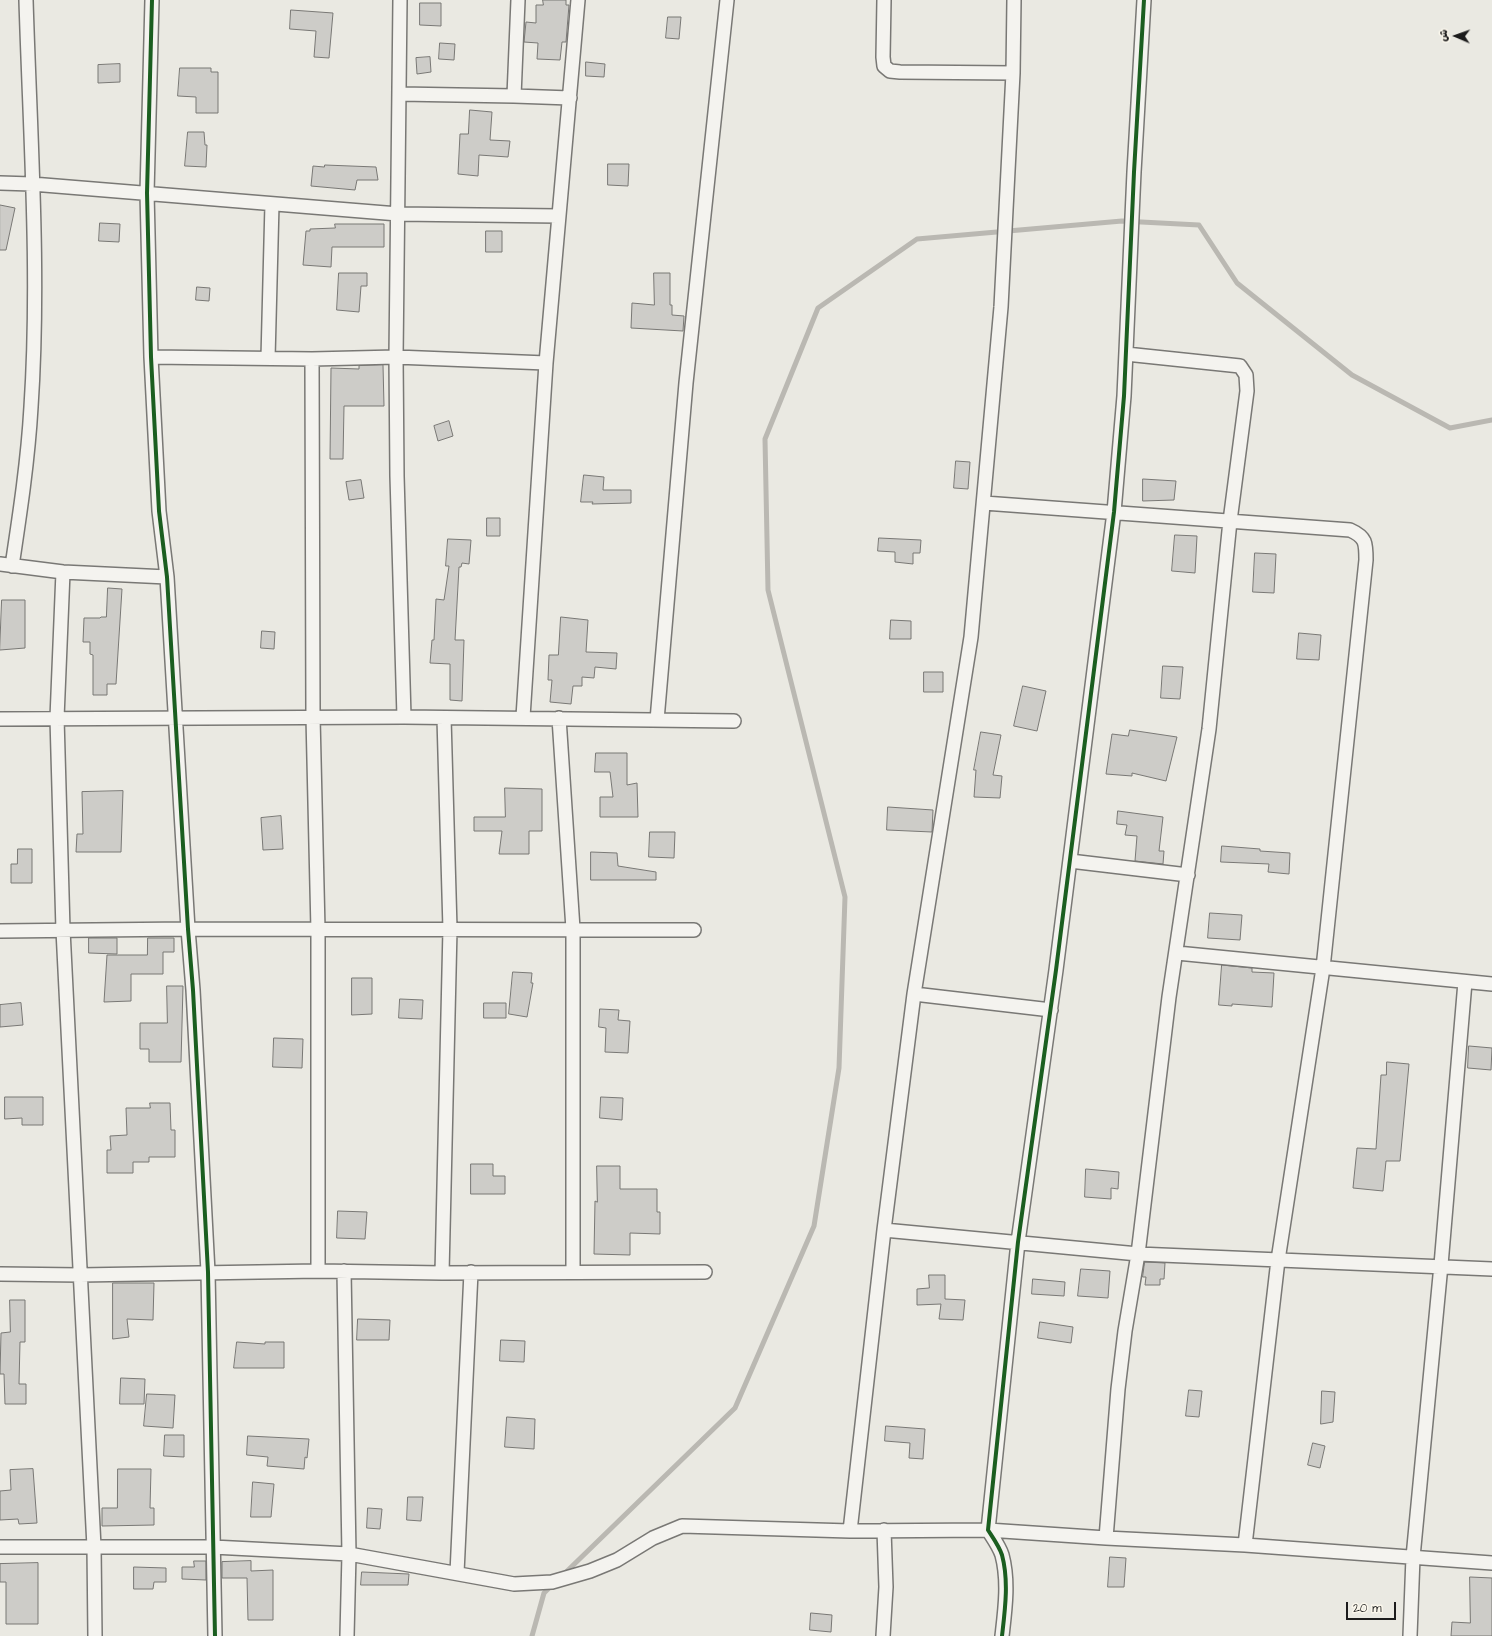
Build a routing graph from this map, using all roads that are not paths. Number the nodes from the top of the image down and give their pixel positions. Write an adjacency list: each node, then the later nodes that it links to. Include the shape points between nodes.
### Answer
1 (26, 0): 15 (street)
2 (152, 0): 16 (street)
3 (400, 0): 11 (street)
4 (518, 0): 12 (street)
5 (578, 0): 13 (street)
6 (727, 0): 40 (street, via 686,383)
7 (884, 0): 10 (street, via 883,57 884,66 890,71)
8 (1014, 0): 10 (street)
9 (1144, 0): 20 (street)
10 (1012, 74): 26 (street, via 1001,307)
11 (400, 94): 12 (street); 18 (street)
12 (514, 96): 13 (street)
13 (570, 98): 19 (street)
14 (0, 183): 15 (street)
15 (32, 184): 16 (street); 29 (street, via 34,309 31,406 26,466)
16 (147, 193): 17 (street); 21 (street)
17 (272, 204): 18 (street); 23 (street)
18 (398, 214): 19 (street); 22 (street)
19 (558, 216): 25 (street)
20 (1126, 354): 27 (street); 28 (street, via 1230,364 1240,366 1246,374 1247,390)
21 (151, 357): 23 (street); 31 (street, via 158,511)
22 (396, 357): 24 (street); 25 (street); 33 (street)
23 (268, 358): 24 (street)
24 (312, 359): 32 (street)
25 (546, 363): 37 (street)
26 (984, 503): 27 (street); 55 (street, via 971,637)
27 (1114, 512): 28 (street); 42 (street)
28 (1230, 521): 43 (street, via 1209,729); 52 (street, via 1350,530 1361,535 1366,544)
29 (6, 565): 30 (street)
30 (63, 572): 31 (street); 34 (street)
31 (167, 577): 35 (street)
32 (313, 717): 33 (street); 35 (street); 48 (street)
33 (404, 717): 36 (street)
34 (56, 718): 35 (street); 39 (street); 47 (street)
35 (176, 718): 44 (street)
36 (444, 718): 37 (street); 45 (street)
37 (523, 718): 38 (street)
38 (559, 718): 40 (street); 46 (street)
39 (0, 719)
40 (657, 720): 41 (street)
41 (734, 721)
42 (1070, 861): 43 (street); 56 (street)
43 (1188, 875): 51 (street)
44 (188, 929): 47 (street); 48 (street); 65 (street)
45 (450, 929): 46 (street); 48 (street); 69 (street)
46 (573, 929): 49 (street); 67 (street)
47 (62, 930): 50 (street); 71 (street)
48 (318, 930): 63 (street)
49 (694, 930)
50 (0, 931)
51 (1177, 953): 52 (street); 59 (street, via 1169,997)
52 (1323, 968): 53 (street); 60 (street)
53 (1465, 982): 54 (street); 61 (street)
54 (1492, 984)
55 (914, 994): 56 (street); 57 (street)
56 (1050, 1010): 58 (street)
57 (884, 1230): 58 (street); 74 (street)
58 (1018, 1242): 59 (street); 73 (street)
59 (1138, 1254): 60 (street); 75 (street, via 1118,1389)
60 (1278, 1260): 61 (street); 76 (street)
61 (1441, 1265): 62 (street); 81 (street)
62 (1492, 1269)
63 (318, 1271): 64 (street); 65 (street)
64 (344, 1271): 69 (street); 80 (street)
65 (208, 1272): 71 (street); 79 (street)
66 (471, 1272): 67 (street); 69 (street); 83 (street)
67 (573, 1272): 68 (street)
68 (705, 1272)
69 (442, 1273)
70 (0, 1274): 71 (street)
71 (80, 1275): 78 (street)
72 (884, 1530): 73 (street); 74 (street); 87 (street, via 886,1587)
73 (988, 1530): 75 (street); 88 (street, via 1002,1554 1005,1576)
74 (850, 1531): 83 (street, via 682,1526 653,1538 617,1560 552,1582 514,1584)
75 (1106, 1538): 76 (street)
76 (1245, 1545): 81 (street)
77 (0, 1547): 78 (street)
78 (94, 1547): 79 (street); 84 (street)
79 (213, 1547): 80 (street); 85 (street)
80 (349, 1554): 83 (street); 86 (street)
81 (1413, 1557): 82 (street); 89 (street)
82 (1492, 1563)
83 (457, 1573)
84 (96, 1636)
85 (214, 1636)
86 (347, 1636)
87 (883, 1636)
88 (1002, 1636)
89 (1410, 1636)

